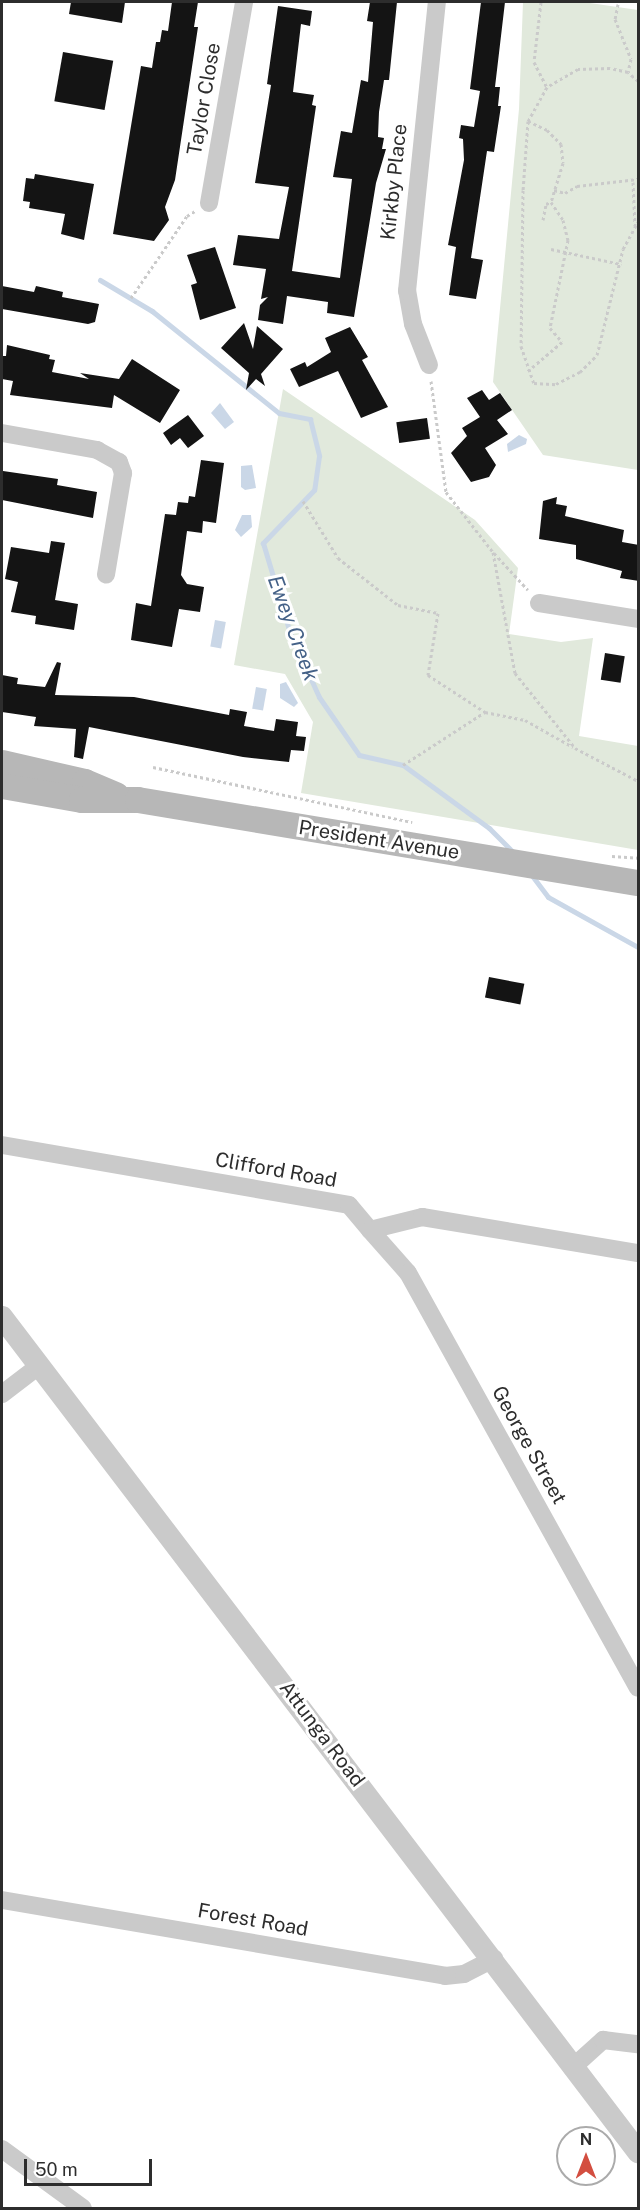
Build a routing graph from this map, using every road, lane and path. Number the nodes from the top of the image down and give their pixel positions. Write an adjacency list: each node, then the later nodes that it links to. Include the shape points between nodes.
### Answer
1 (244, 2): 13 (street, Taylor Close)
2 (437, 2): 22 (street, Kirkby Place, via 407,291 413,324)
3 (541, 2): 7 (path, via 534,62)
4 (618, 3): 5 (path, via 615,19 631,59)
5 (628, 72): 6 (path); 7 (path, via 595,67 578,69)
6 (639, 81)
7 (547, 87): 8 (path)
8 (528, 121): 11 (path, via 547,130 561,144 563,163); 23 (path, via 522,190 521,346)
9 (639, 179): 10 (path)
10 (633, 182): 11 (path, via 577,186 564,193); 17 (path)
11 (554, 190): 12 (path)
12 (551, 202): 15 (path, via 546,204); 19 (path, via 563,220)
13 (208, 203)
14 (187, 216): 21 (path)
15 (543, 220)
16 (639, 222): 17 (path)
17 (635, 226): 20 (path, via 623,249)
18 (551, 249): 19 (path)
19 (568, 252): 20 (path); 23 (path, via 558,281 550,328 562,342)
20 (621, 264): 23 (path, via 597,355 580,372 556,384 534,383)
21 (131, 298)
22 (429, 365): 26 (path, via 447,492)
23 (528, 371)
24 (2, 433): 27 (street, via 97,450 119,462 123,473)
25 (303, 501): 30 (path, via 338,558 398,605 438,613 428,675)
26 (492, 552): 28 (path); 31 (path, via 515,673)
27 (106, 575)
28 (539, 603): 29 (street)
29 (639, 619)
30 (485, 712): 31 (path, via 525,720); 33 (path)
31 (575, 748): 35 (path)
32 (2, 763): 37 (main road, President Avenue, via 85,782)
33 (403, 765)
34 (153, 767): 38 (path)
35 (639, 782)
36 (2, 786): 37 (main road, President Avenue, via 82,800)
37 (124, 798): 39 (main road, President Avenue)
38 (422, 825)
39 (637, 882)
40 (2, 1145): 41 (street, Clifford Road, via 348,1205)
41 (370, 1230): 42 (street, via 422,1217); 46 (street, George Street, via 408,1273)
42 (639, 1253)
43 (2, 1317): 44 (street, Attunga Road)
44 (40, 1365): 45 (street); 48 (street, Attunga Road)
45 (2, 1394)
46 (639, 1688)
47 (2, 1899): 48 (street, Forest Road, via 445,1976 464,1974)
48 (494, 1959): 50 (street, Attunga Road)
49 (639, 2044): 50 (street, via 603,2040)
50 (572, 2068): 52 (street, Attunga Road)
51 (2, 2149): 53 (street)
52 (639, 2152)
53 (83, 2208)

